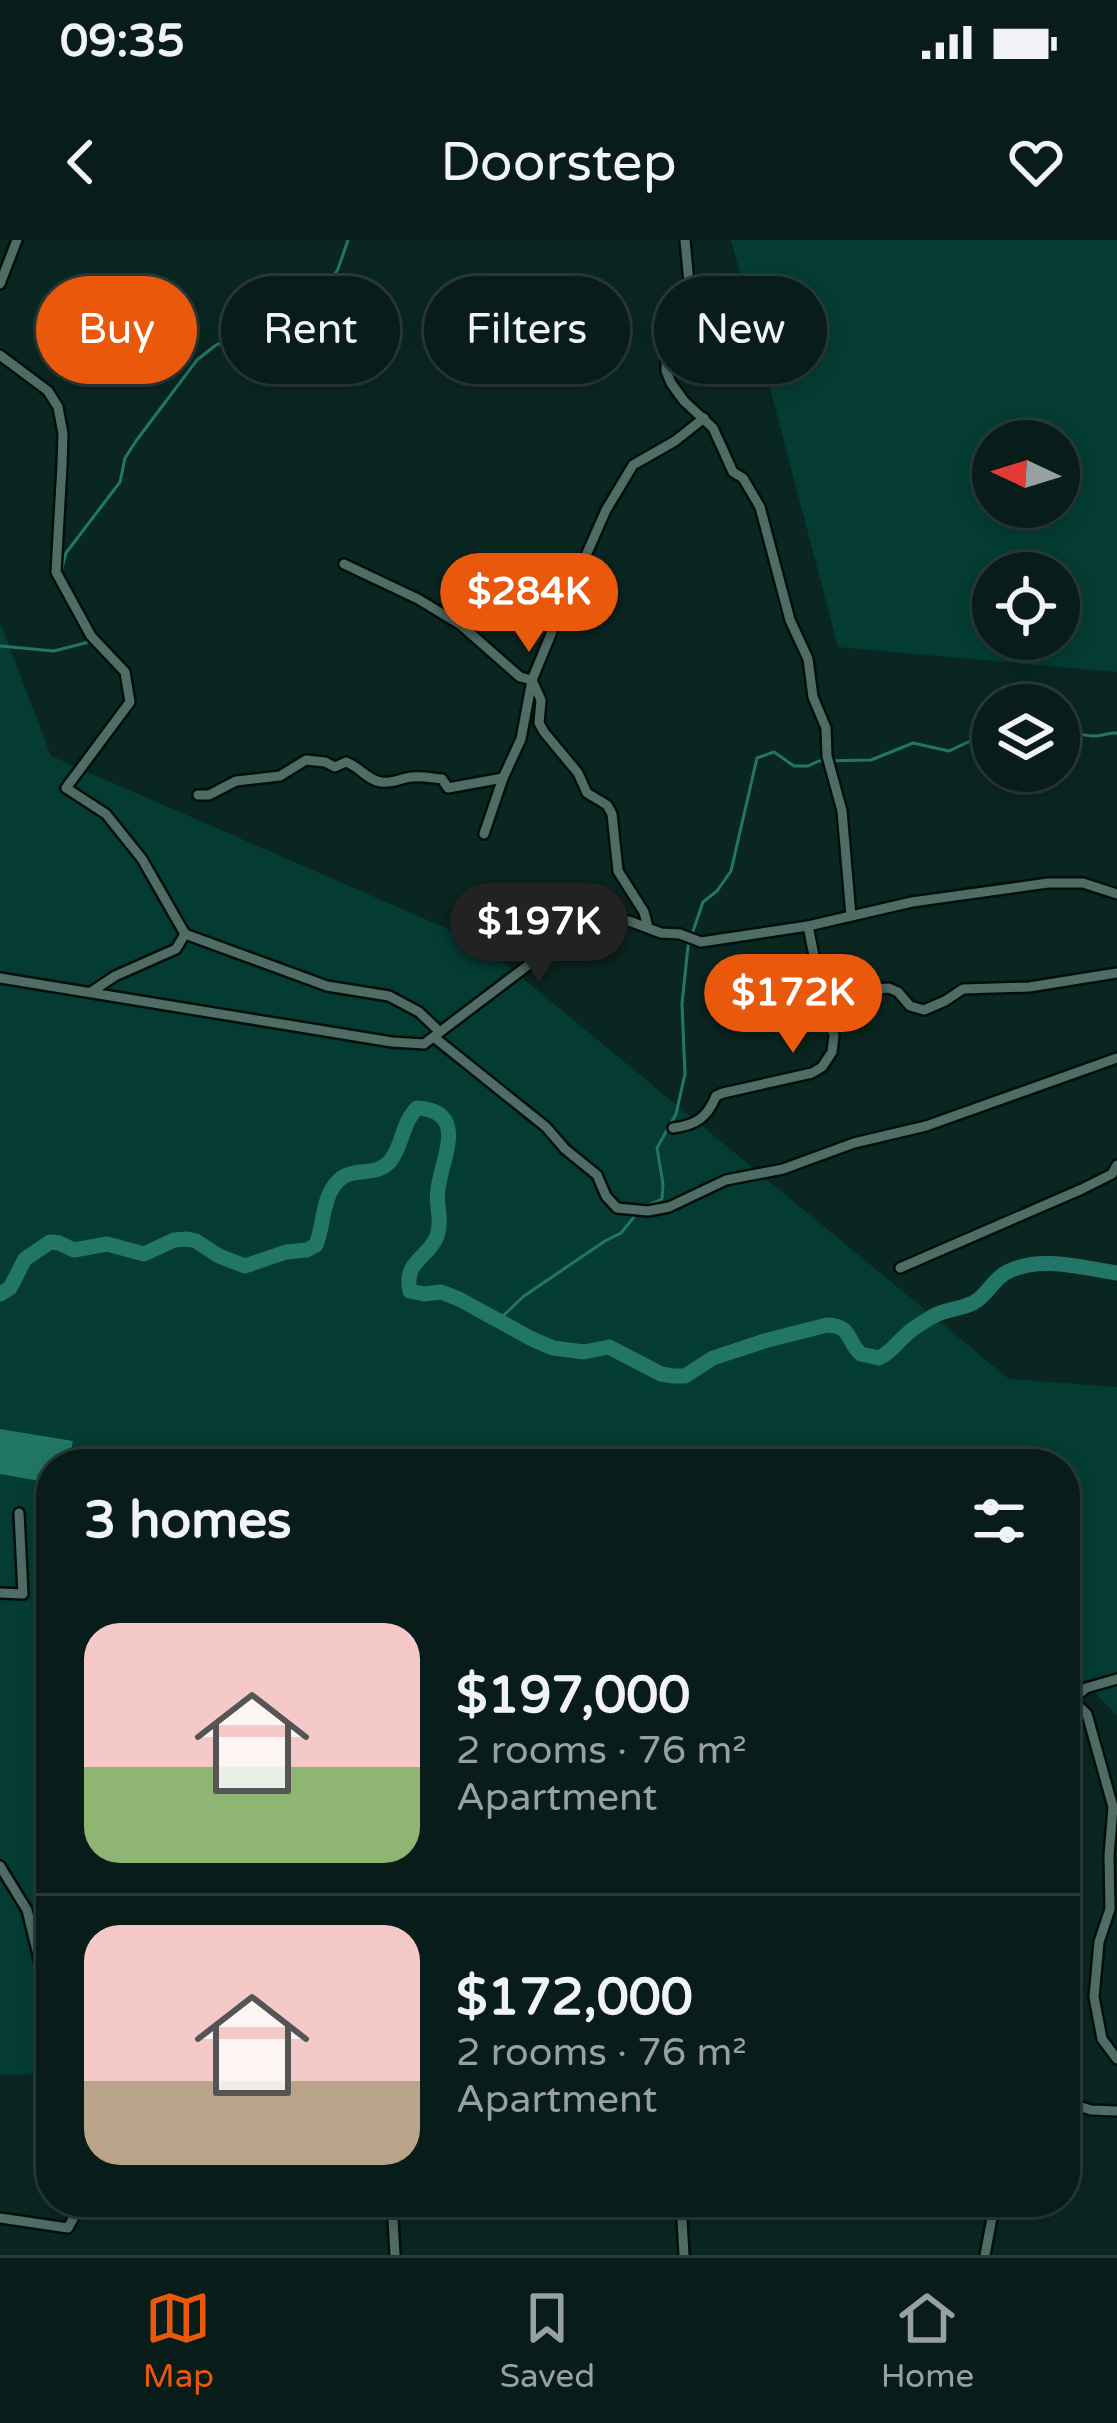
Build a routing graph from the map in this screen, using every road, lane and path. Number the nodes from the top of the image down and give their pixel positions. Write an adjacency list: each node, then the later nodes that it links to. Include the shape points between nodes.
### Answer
1 (16, 240): 3 (street)
2 (685, 240): 5 (street, via 689,283 667,342 666,371)
3 (0, 284)
4 (0, 355): 15 (street, via 58,407 56,572 91,636 124,672 130,702 67,788 106,814)
5 (704, 418): 7 (street, via 625,475 580,568 566,580); 12 (street, via 760,507 808,658 842,811)
6 (344, 564): 7 (street, via 433,608)
7 (532, 680): 8 (street, via 521,740); 14 (street, via 544,732 612,814 618,871)
8 (502, 778): 9 (street, via 448,788 431,778 387,784 346,762 306,760 280,776); 10 (street)
9 (197, 795)
10 (484, 834)
11 (1117, 894): 12 (street, via 1065,882)
12 (851, 916): 13 (street)
13 (808, 926): 14 (street, via 701,942); 19 (street)
14 (648, 927): 20 (street, via 608,922 531,963)
15 (185, 934): 18 (street, via 176,950); 20 (street, via 327,986 389,996 419,1012)
16 (1117, 973): 19 (street, via 963,989 924,1010 889,988)
17 (0, 978): 18 (street)
18 (90, 992): 20 (street, via 392,1042 424,1044)
19 (826, 1007): 22 (street, via 834,1046 822,1067 723,1093 697,1123)
20 (438, 1035): 21 (street, via 597,1175 617,1208 643,1211 926,1126)
21 (1117, 1058)
22 (673, 1128)
23 (1117, 1165): 24 (street, via 1082,1190)
24 (900, 1268)
25 (20, 1514): 26 (street, via 23,1594)
26 (0, 1593)
27 (1117, 1678): 28 (street)
28 (1080, 1692)
29 (1080, 1709): 32 (street, via 1113,1807 1110,1909 1094,1997 1102,2039)
30 (0, 1867): 31 (street, via 27,1910)
31 (36, 1947)
32 (1117, 2059)
33 (1080, 2107): 34 (street)
34 (1117, 2110)
35 (74, 2217): 39 (street, via 68,2228)
36 (393, 2217): 40 (street)
37 (682, 2217): 41 (street)
38 (992, 2217): 42 (street)
39 (0, 2218)
40 (395, 2255)
41 (684, 2255)
42 (986, 2255)

